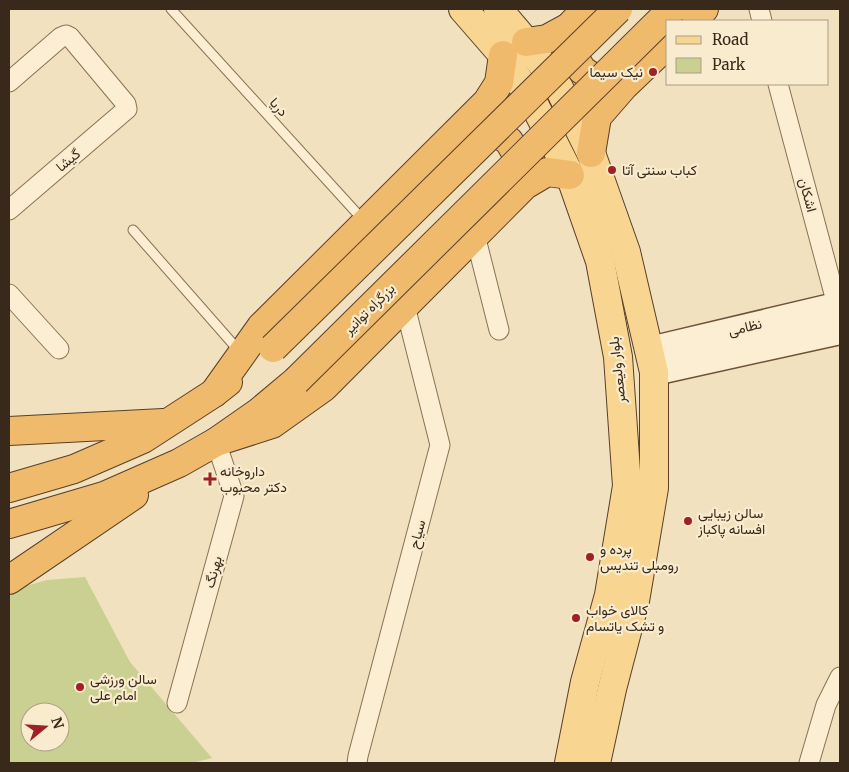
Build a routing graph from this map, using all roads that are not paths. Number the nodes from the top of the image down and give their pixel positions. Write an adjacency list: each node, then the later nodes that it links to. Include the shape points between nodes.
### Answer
1 (172, 9): 20 (lane, دریا)
2 (463, 9): 11 (main road, بلوار ولیعصر)
3 (498, 9): 9 (main road)
4 (618, 9): 30 (highway, bridge, via 273,348)
5 (672, 9): 33 (highway, بزرگراه توانیر, bridge, via 296,381)
6 (704, 9): 8 (highway)
7 (577, 18): 9 (highway, via 547,39); 14 (highway, via 570,50 582,70 601,83)
8 (692, 20)
9 (526, 42): 16 (main road, via 560,88)
10 (666, 46): 14 (highway)
11 (502, 56): 15 (highway, via 499,83 487,102); 17 (main road, بلوار ولیعصر, via 536,108)
12 (9, 82): 19 (street, گیشا, via 66,35 127,108)
13 (778, 85): 25 (street, اشکان)
14 (624, 87): 16 (highway, via 597,117)
15 (466, 123): 18 (highway, via 489,128 509,142 521,162); 20 (highway)
16 (591, 153): 29 (main road, via 626,252)
17 (570, 175): 18 (highway, via 547,172); 37 (main road, بلوار ولیعصر, via 600,261 618,356 627,486)
18 (525, 185): 22 (highway)
19 (9, 210)
20 (366, 223): 28 (highway, via 261,327)
21 (133, 230): 28 (lane)
22 (475, 235): 24 (highway); 26 (street)
23 (9, 294): 27 (street)
24 (405, 306): 33 (highway, via 324,387 272,424); 42 (street, سیاح, via 440,445)
25 (840, 315): 29 (main road, نظامی)
26 (499, 330)
27 (59, 349)
28 (242, 355): 30 (highway)
29 (652, 361): 38 (main road, via 654,488)
30 (214, 393): 31 (highway)
31 (167, 423): 32 (highway); 35 (highway, via 74,469)
32 (9, 431)
33 (216, 442): 34 (highway, بزرگراه توانیر); 41 (street, بهرنگ, via 234,496)
34 (179, 463): 36 (highway, بزرگراه توانیر, via 104,496); 39 (highway)
35 (9, 488)
36 (9, 524)
37 (618, 540): 38 (main road); 43 (main road, بلوار ولیعصر, via 609,595 585,682)
38 (645, 542): 44 (main road, via 635,601)
39 (9, 580)
40 (840, 677): 45 (street, via 826,705)
41 (177, 703)
42 (357, 763)
43 (568, 763)
44 (596, 763)
45 (809, 763)

